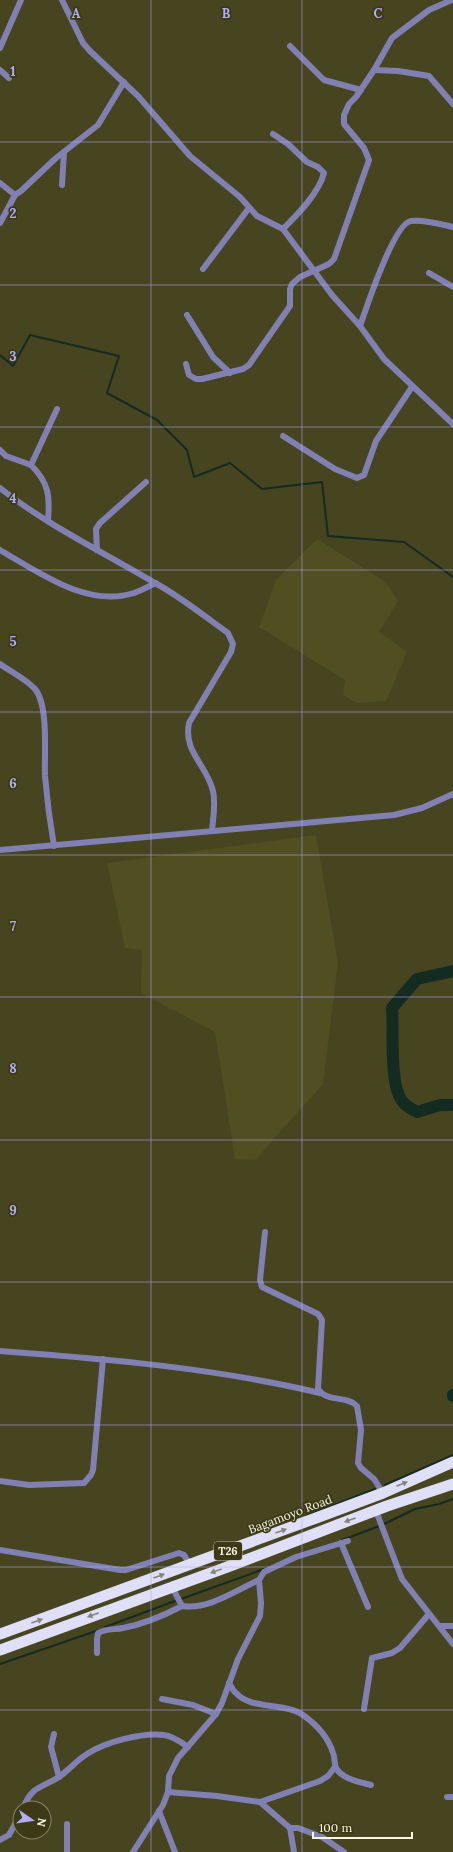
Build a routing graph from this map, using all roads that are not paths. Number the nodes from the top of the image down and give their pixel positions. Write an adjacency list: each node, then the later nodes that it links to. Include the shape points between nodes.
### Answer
1 (21, 0): 5 (street)
2 (62, 0): 9 (street, via 83,43)
3 (452, 0): 7 (street, via 429,10 392,38)
4 (290, 46): 10 (street, via 324,80)
5 (0, 48)
6 (0, 70): 8 (street)
7 (374, 70): 10 (street); 11 (street, via 429,76)
8 (9, 78)
9 (124, 82): 13 (street, via 98,125); 17 (street, via 190,156 240,197)
10 (361, 90): 22 (street, via 349,104 344,115 344,124 364,148 368,155 368,164 338,252 329,264)
11 (453, 104)
12 (273, 134): 20 (street, via 324,173 309,199)
13 (64, 152): 15 (street); 16 (street)
14 (0, 183): 16 (street)
15 (62, 185)
16 (15, 195): 18 (street)
17 (249, 208): 20 (street, via 257,216); 21 (street)
18 (0, 223)
19 (453, 227): 26 (street, via 411,221 404,223 389,250)
20 (283, 229): 22 (street)
21 (203, 269)
22 (315, 271): 26 (street, via 332,295); 28 (street, via 295,279 289,295 291,302 288,309 250,364 243,370)
23 (429, 273): 24 (street)
24 (453, 287)
25 (187, 315): 28 (street, via 213,357)
26 (360, 326): 29 (street, via 384,358)
27 (186, 364): 28 (street, via 189,375 196,379)
28 (230, 373)
29 (412, 387): 31 (street); 32 (street, via 376,441 364,475 357,478 335,469)
30 (57, 409): 34 (street)
31 (452, 420)
32 (283, 436)
33 (0, 450): 34 (street, via 6,456)
34 (31, 465): 37 (street, via 47,488)
35 (146, 482): 39 (street, via 100,523 96,529)
36 (0, 488): 37 (street)
37 (48, 521): 39 (street)
38 (0, 550): 40 (street, via 59,583 89,593 120,596)
39 (97, 550): 40 (street)
40 (156, 583): 43 (street, via 228,633 233,644 231,652 189,723 187,733 190,747 213,790)
41 (0, 664): 44 (street, via 35,689 39,698 44,721 48,812)
42 (453, 794): 43 (street, via 422,808 394,814)
43 (212, 831): 44 (street)
44 (54, 846): 45 (street)
45 (0, 850)
46 (265, 1232): 49 (street, via 260,1280 262,1287 318,1314 322,1320 317,1385)
47 (0, 1351): 48 (street)
48 (103, 1359): 49 (street, via 238,1376); 51 (street, via 93,1470 88,1480 84,1483 29,1485)
49 (320, 1393): 53 (street, via 352,1402 357,1406 361,1430 358,1463 374,1479)
50 (453, 1462): 53 (highway, Bagamoyo Road / T26, one-way to 50)
51 (0, 1481)
52 (453, 1484): 54 (highway, T26)
53 (383, 1493): 58 (highway, Bagamoyo Road / T26, one-way to 53)
54 (376, 1511): 60 (highway, T26, one-way to 60); 63 (street, via 402,1579)
55 (348, 1541): 56 (street)
56 (341, 1543): 59 (street, via 296,1557 264,1572); 62 (street)
57 (0, 1550): 58 (street, via 120,1570 179,1553 184,1555)
58 (190, 1565): 66 (highway, Bagamoyo Road / T26, one-way to 58)
59 (259, 1580): 61 (street, via 207,1604 191,1608); 70 (street, via 260,1616 244,1643)
60 (172, 1587): 61 (street); 68 (highway, T26, one-way to 68)
61 (182, 1606): 69 (street, via 161,1618 121,1629 110,1628 98,1632)
62 (368, 1607)
63 (429, 1614): 64 (street); 72 (street, via 400,1648 392,1653 372,1658)
64 (440, 1626): 65 (street); 67 (street)
65 (453, 1626)
66 (0, 1634)
67 (453, 1644)
68 (0, 1650)
69 (97, 1653)
70 (229, 1683): 73 (street); 76 (street, via 244,1699 289,1709 311,1721 323,1732 332,1746)
71 (162, 1699): 73 (street, via 194,1705)
72 (364, 1709)
73 (216, 1714): 75 (street)
74 (54, 1734): 77 (street, via 51,1747)
75 (188, 1747): 77 (street, via 163,1734 130,1738 96,1748); 79 (street, via 172,1769)
76 (335, 1767): 78 (street, via 352,1780); 81 (street, via 320,1782)
77 (59, 1777): 80 (street, via 29,1794)
78 (371, 1785)
79 (168, 1792): 81 (street); 82 (street)
80 (26, 1800)
81 (260, 1802): 85 (street)
82 (160, 1811): 88 (street); 89 (street)
83 (67, 1824): 87 (street)
84 (12, 1828): 86 (street)
85 (290, 1828): 90 (street); 91 (street, via 298,1828 322,1837)
86 (0, 1840)
87 (67, 1852)
88 (133, 1852)
89 (176, 1852)
90 (294, 1852)
91 (344, 1852)

